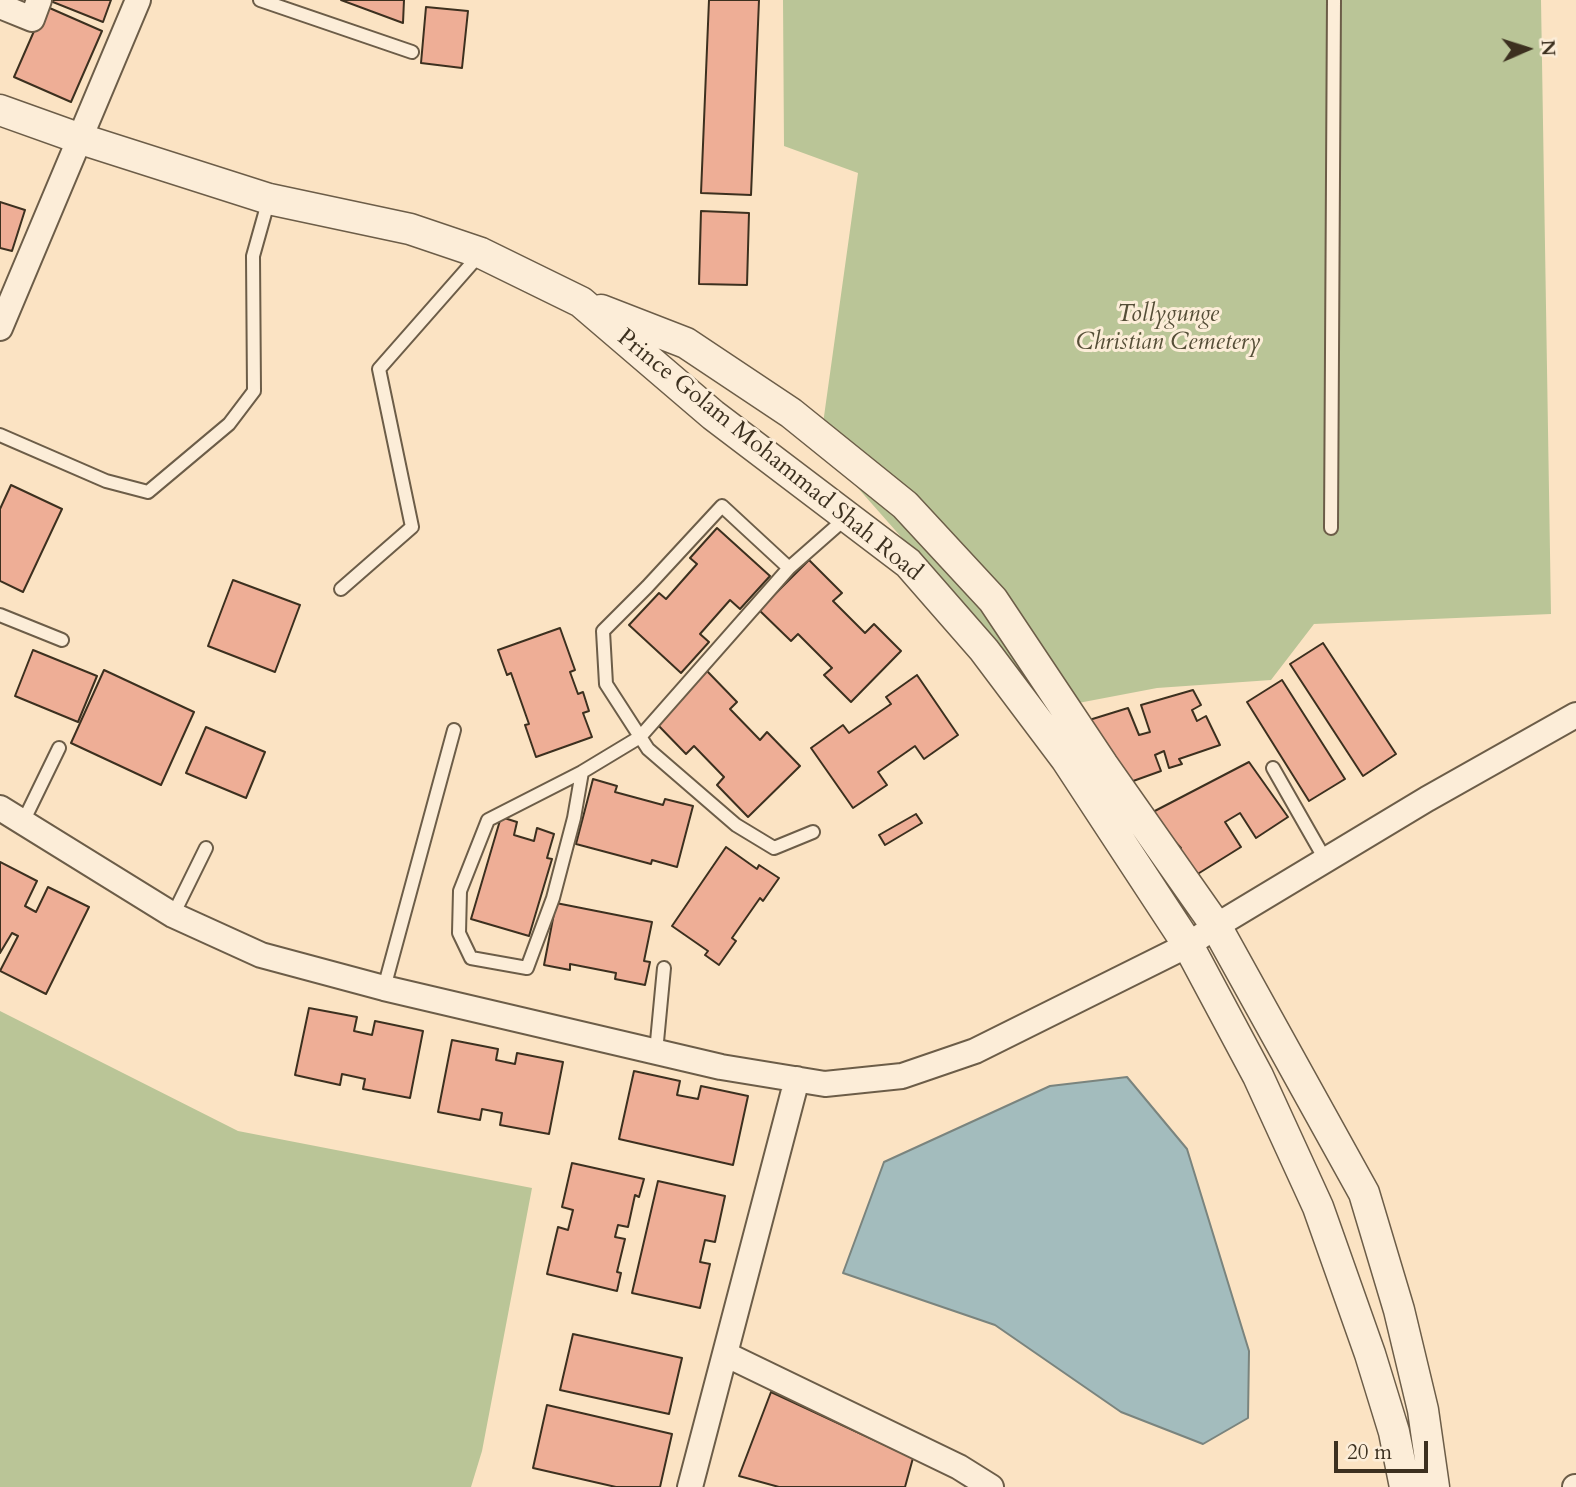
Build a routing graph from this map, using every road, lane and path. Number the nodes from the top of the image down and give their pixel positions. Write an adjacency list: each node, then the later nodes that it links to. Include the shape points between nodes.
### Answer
1 (39, 0): 5 (street, via 32,19)
2 (138, 0): 8 (street)
3 (260, 0): 6 (lane)
4 (1334, 0): 15 (lane)
5 (0, 6)
6 (412, 52)
7 (0, 110): 8 (street, Prince Golam Mohammad Shah Road)
8 (81, 139): 9 (street, Prince Golam Mohammad Shah Road); 12 (street)
9 (269, 199): 10 (street, Prince Golam Mohammad Shah Road, via 410,229); 13 (lane, via 253,257 254,391 229,424 148,492 106,481)
10 (481, 253): 11 (street, Prince Golam Mohammad Shah Road); 17 (lane, via 379,369 412,527)
11 (581, 302): 14 (street, Prince Golam Mohammad Shah Road, via 713,415); 32 (street, via 686,343 791,412 905,505 993,600)
12 (0, 328)
13 (0, 435)
14 (848, 516): 16 (lane); 33 (street, Prince Golam Mohammad Shah Road, via 908,563 984,650 1066,759)
15 (1331, 528)
16 (789, 568): 22 (lane); 22 (lane, via 722,506 603,631 606,684)
17 (341, 589)
18 (0, 615): 19 (lane)
19 (62, 640)
20 (1576, 715): 30 (street)
21 (454, 730): 35 (lane)
22 (640, 737): 25 (lane); 28 (lane, via 736,825 775,848)
23 (60, 748): 27 (lane)
24 (1273, 768): 30 (lane)
25 (582, 772): 25 (lane, via 553,898 527,968 471,958 459,933 460,891 488,820)
26 (0, 808): 27 (street)
27 (23, 822): 31 (street)
28 (813, 832)
29 (206, 848): 31 (lane)
30 (1326, 861): 32 (street)
31 (173, 915): 35 (street, via 261,955)
32 (1216, 926): 33 (street); 43 (street, via 1364,1193 1423,1410)
33 (1188, 945): 37 (street, via 975,1051 902,1076 825,1084); 42 (street, Prince Golam Mohammad Shah Road, via 1258,1076 1318,1207 1370,1354)
34 (664, 968): 36 (lane)
35 (384, 988): 36 (street)
36 (656, 1052): 37 (street)
37 (797, 1079): 38 (street)
38 (725, 1354): 39 (street); 40 (street)
39 (956, 1477): 41 (street)
40 (690, 1487)
41 (991, 1487)
42 (1405, 1487)
43 (1434, 1487)

